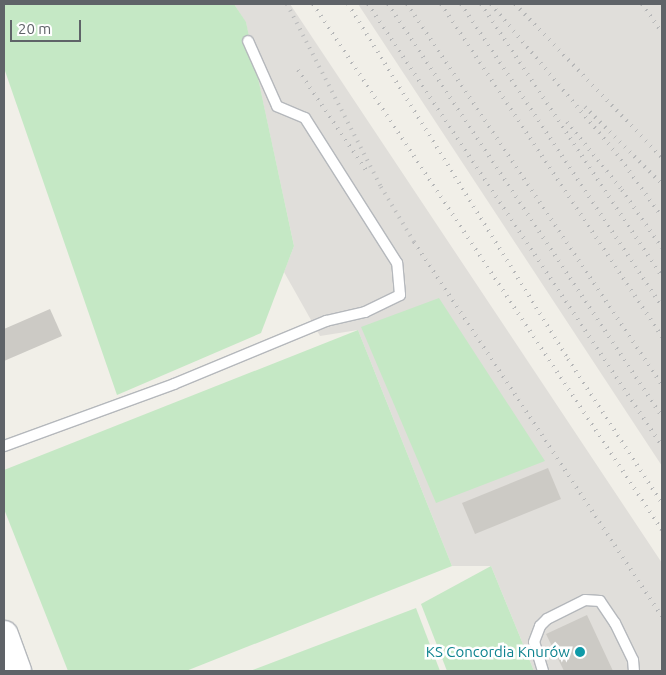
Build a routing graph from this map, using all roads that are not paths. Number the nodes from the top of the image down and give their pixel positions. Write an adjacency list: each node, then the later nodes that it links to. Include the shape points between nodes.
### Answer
1 (248, 41): 2 (lane, via 277,106 305,118 397,263 400,295 365,312 326,321 174,384)
2 (4, 446)
3 (4, 635): 4 (main road)
4 (17, 671)
5 (543, 671): 6 (lane, via 534,642 540,626 547,618 585,600 600,601 633,660)
6 (634, 671)

